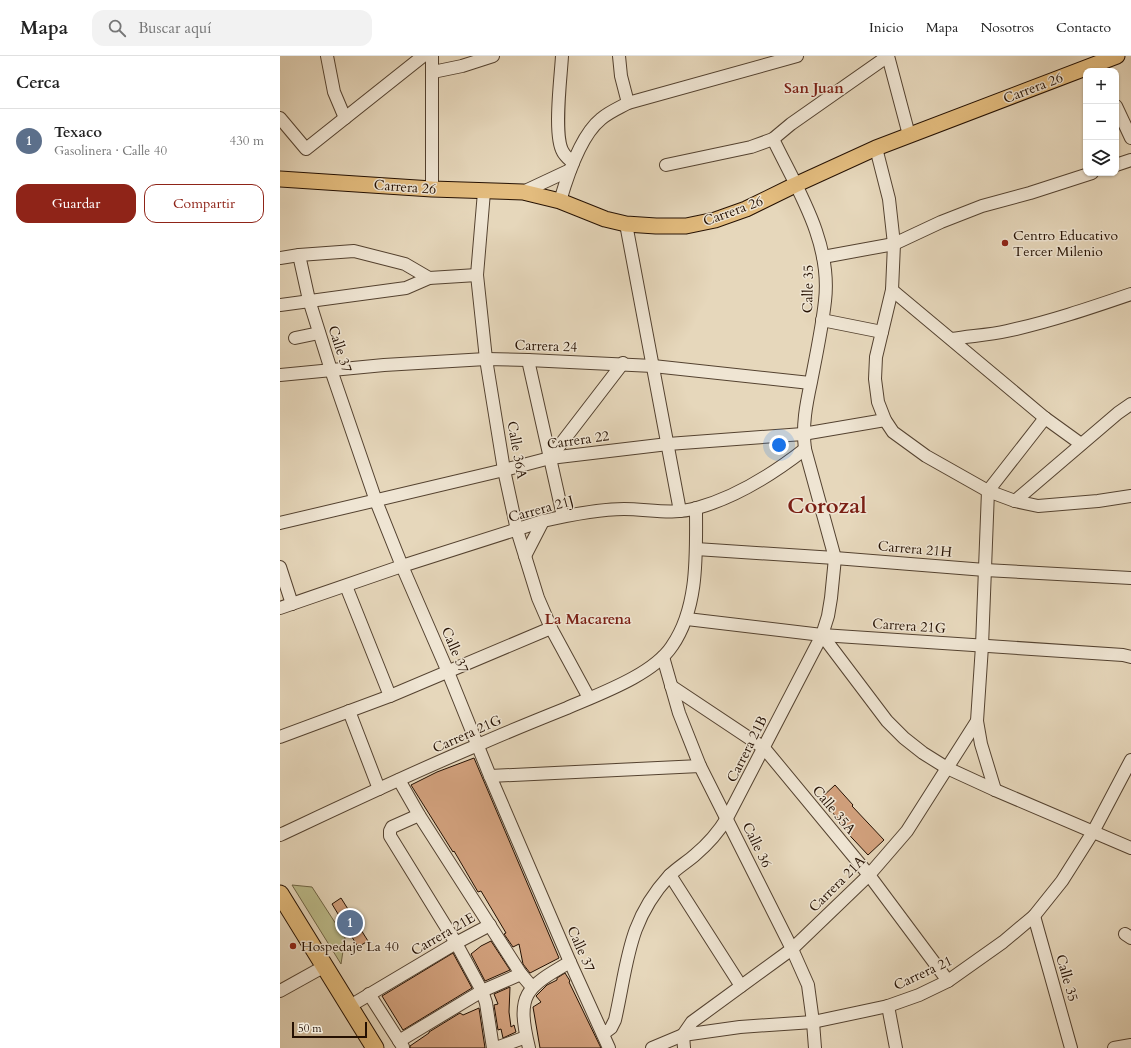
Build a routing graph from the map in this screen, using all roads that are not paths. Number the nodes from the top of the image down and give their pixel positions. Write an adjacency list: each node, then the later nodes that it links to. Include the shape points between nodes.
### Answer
1 (327, 56): 15 (street, via 334,92)
2 (424, 56): 15 (street)
3 (432, 56): 11 (street)
4 (492, 56): 11 (street)
5 (562, 56): 23 (street, via 558,104 559,139 562,151)
6 (619, 56): 12 (street)
7 (797, 56): 12 (street)
8 (888, 56): 16 (street); 17 (street)
9 (1117, 56): 10 (main road, Carrera 26)
10 (1096, 64): 16 (main road, Carrera 26)
11 (433, 72): 27 (street)
12 (628, 102): 23 (street, via 600,119 590,131)
13 (1119, 112): 18 (street)
14 (280, 118): 15 (street, via 306,148)
15 (345, 118)
16 (909, 135): 19 (main road, Carrera 26)
17 (773, 138): 22 (street, via 751,147); 26 (street, Calle 35)
18 (1131, 138)
19 (876, 148): 26 (main road, Carrera 26); 32 (street, via 889,199)
20 (1131, 160): 21 (street)
21 (1119, 164)
22 (666, 165)
23 (572, 166): 29 (street); 30 (street)
24 (1083, 176): 32 (street, via 982,206)
25 (280, 179): 27 (main road, Carrera 26)
26 (795, 185): 31 (main road, Carrera 26, via 746,209 715,220 686,226); 34 (street, Calle 35, via 810,214)
27 (432, 189): 28 (main road, Carrera 26)
28 (484, 192): 29 (main road, Carrera 26); 36 (street, Calle 36A)
29 (523, 192): 30 (main road, Carrera 26)
30 (560, 201): 31 (main road, Carrera 26, via 605,219)
31 (626, 224): 50 (street)
32 (894, 244): 34 (street); 38 (street)
33 (299, 255): 35 (street); 37 (street, via 354,251 405,264); 40 (street, Calle 37)
34 (823, 257): 42 (street, Calle 35, via 826,301)
35 (280, 258)
36 (477, 275): 37 (street); 47 (street, Calle 36A)
37 (429, 278): 40 (street, via 406,288)
38 (892, 290): 43 (street); 46 (street)
39 (1131, 294): 46 (street, via 1036,324)
40 (309, 300): 41 (street); 44 (street, Calle 37)
41 (280, 305)
42 (822, 320): 43 (street); 53 (street, Calle 35)
43 (882, 332): 56 (street, via 876,357 875,379 878,402)
44 (319, 333): 45 (street); 51 (street, Calle 37)
45 (295, 338)
46 (952, 339): 55 (street)
47 (486, 359): 48 (street, Carrera 24); 51 (street, Carrera 24); 62 (street, Calle 36A)
48 (528, 360): 49 (street, Carrera 24); 61 (street)
49 (623, 364): 50 (street, Carrera 24); 61 (street)
50 (653, 366): 53 (street, Carrera 24); 58 (street)
51 (331, 370): 52 (street, Carrera 24); 65 (street, Calle 37)
52 (280, 375)
53 (810, 383): 57 (street, Calle 35)
54 (1131, 404): 59 (street)
55 (1044, 418): 59 (street); 63 (street)
56 (885, 420): 57 (street, Carrera 22); 63 (street, via 893,432 908,444)
57 (803, 434): 58 (street, Carrera 22); 60 (street, Calle 35)
58 (668, 444): 61 (street, Carrera 22); 68 (street)
59 (1081, 444): 66 (street)
60 (805, 449): 67 (street, Carrera 21J, via 756,483 735,494); 75 (street, Carrera 21B)
61 (550, 458): 62 (street, Carrera 22); 69 (street)
62 (504, 470): 65 (street, Carrera 22); 72 (street, Calle 36A)
63 (988, 491): 66 (street); 78 (street, Carrera 21A)
64 (1131, 496): 66 (street, via 1038,506)
65 (376, 500): 71 (street, Carrera 22); 77 (street, Calle 37)
66 (1016, 501)
67 (696, 508): 68 (street, Carrera 21J); 73 (street)
68 (680, 511): 69 (street, Carrera 21J, via 624,509)
69 (563, 516): 70 (street, Carrera 21J)
70 (543, 521): 72 (street, Carrera 21J); 74 (street)
71 (280, 524)
72 (517, 530): 74 (street, Calle 36A); 77 (street, Carrera 21J)
73 (696, 549): 75 (street, Carrera 21H); 83 (street)
74 (525, 556): 84 (street, Calle 36A)
75 (835, 558): 78 (street, Carrera 21H); 85 (street, Carrera 21B, via 828,616)
76 (280, 566): 81 (street)
77 (402, 566): 80 (street, Carrera 21J); 89 (street, Calle 37)
78 (984, 570): 79 (street, Carrera 21H); 86 (street, Carrera 21A)
79 (1131, 578)
80 (346, 586): 81 (street, Carrera 21J); 91 (street)
81 (292, 604): 82 (street, Carrera 21J)
82 (280, 608)
83 (687, 619): 85 (street, Carrera 21G); 87 (street, via 679,636)
84 (550, 628): 89 (street); 92 (street, Calle 36A)
85 (822, 635): 86 (street, Carrera 21G); 97 (street, Carrera 21B); 100 (street, via 886,721 918,750)
86 (982, 646): 88 (street, Carrera 21G); 94 (street, Carrera 21A)
87 (663, 657): 90 (street, Calle 36); 92 (street, Carrera 21G, via 625,682)
88 (1131, 657)
89 (448, 672): 91 (street); 96 (street, Calle 37)
90 (671, 686): 97 (street, Calle 35A); 99 (street, Calle 36)
91 (390, 696): 93 (street)
92 (589, 698): 96 (street, Carrera 21G)
93 (349, 711): 95 (street); 103 (street)
94 (977, 721): 100 (street, Carrera 21A); 104 (street, Carrera 21A)
95 (280, 736)
96 (477, 745): 101 (street, Calle 37); 102 (street, Carrera 21G)
97 (764, 748): 106 (street, Carrera 21B); 111 (street, Calle 35A)
98 (1131, 760): 107 (street, Carrera 21)
99 (700, 766): 101 (street); 106 (street, Calle 36)
100 (947, 768): 104 (street); 111 (street, Carrera 21A, via 907,831)
101 (490, 776): 117 (street, Calle 37)
102 (399, 780): 103 (street, Carrera 21G); 105 (street)
103 (379, 789): 108 (street, Carrera 21G)
104 (995, 790): 107 (street)
105 (419, 814): 114 (street); 115 (street, via 392,827 390,836)
106 (727, 818): 110 (street, Carrera 21B, via 718,834); 116 (street, Calle 36)
107 (1093, 832): 109 (street); 113 (street, Carrera 21, via 1062,881)
108 (280, 835)
109 (1131, 848)
110 (670, 875): 121 (street); 129 (street, Carrera 21B, via 655,893 637,925 614,1020 611,1028)
111 (869, 875): 116 (street, Carrera 21A); 120 (street, Calle 35A)
112 (280, 894): 118 (highway)
113 (1034, 916): 120 (street, Carrera 21, via 1003,942); 141 (street, Calle 35)
114 (490, 924): 115 (street, Carrera 21E); 119 (street)
115 (456, 943): 124 (street); 125 (street, Carrera 21E)
116 (792, 948): 121 (street, Carrera 21A); 128 (street, Calle 36, via 808,985)
117 (570, 962): 122 (street, via 541,978); 129 (street, Calle 37)
118 (325, 966): 123 (street); 126 (highway)
119 (521, 974): 122 (street); 124 (street)
120 (948, 981): 127 (street, Carrera 21)
121 (741, 986): 130 (street, Carrera 21A, via 692,1022)
122 (532, 987): 131 (street, via 523,1007)
123 (280, 991)
124 (482, 991): 132 (street); 135 (street)
125 (369, 994): 126 (street, Carrera 21E); 132 (street)
126 (350, 1006): 134 (highway)
127 (888, 1006): 128 (street, Carrera 21); 140 (street)
128 (813, 1022): 130 (street, Carrera 21); 139 (street, Calle 36)
129 (603, 1034): 136 (street, Calle 37)
130 (682, 1035): 137 (street, Carrera 21); 138 (street)
131 (528, 1042): 135 (street)
132 (402, 1044)
133 (1131, 1045): 142 (street)
134 (375, 1048)
135 (494, 1048)
136 (610, 1048)
137 (652, 1048)
138 (684, 1048)
139 (815, 1048)
140 (896, 1048)
141 (1071, 1048)
142 (1114, 1048)

